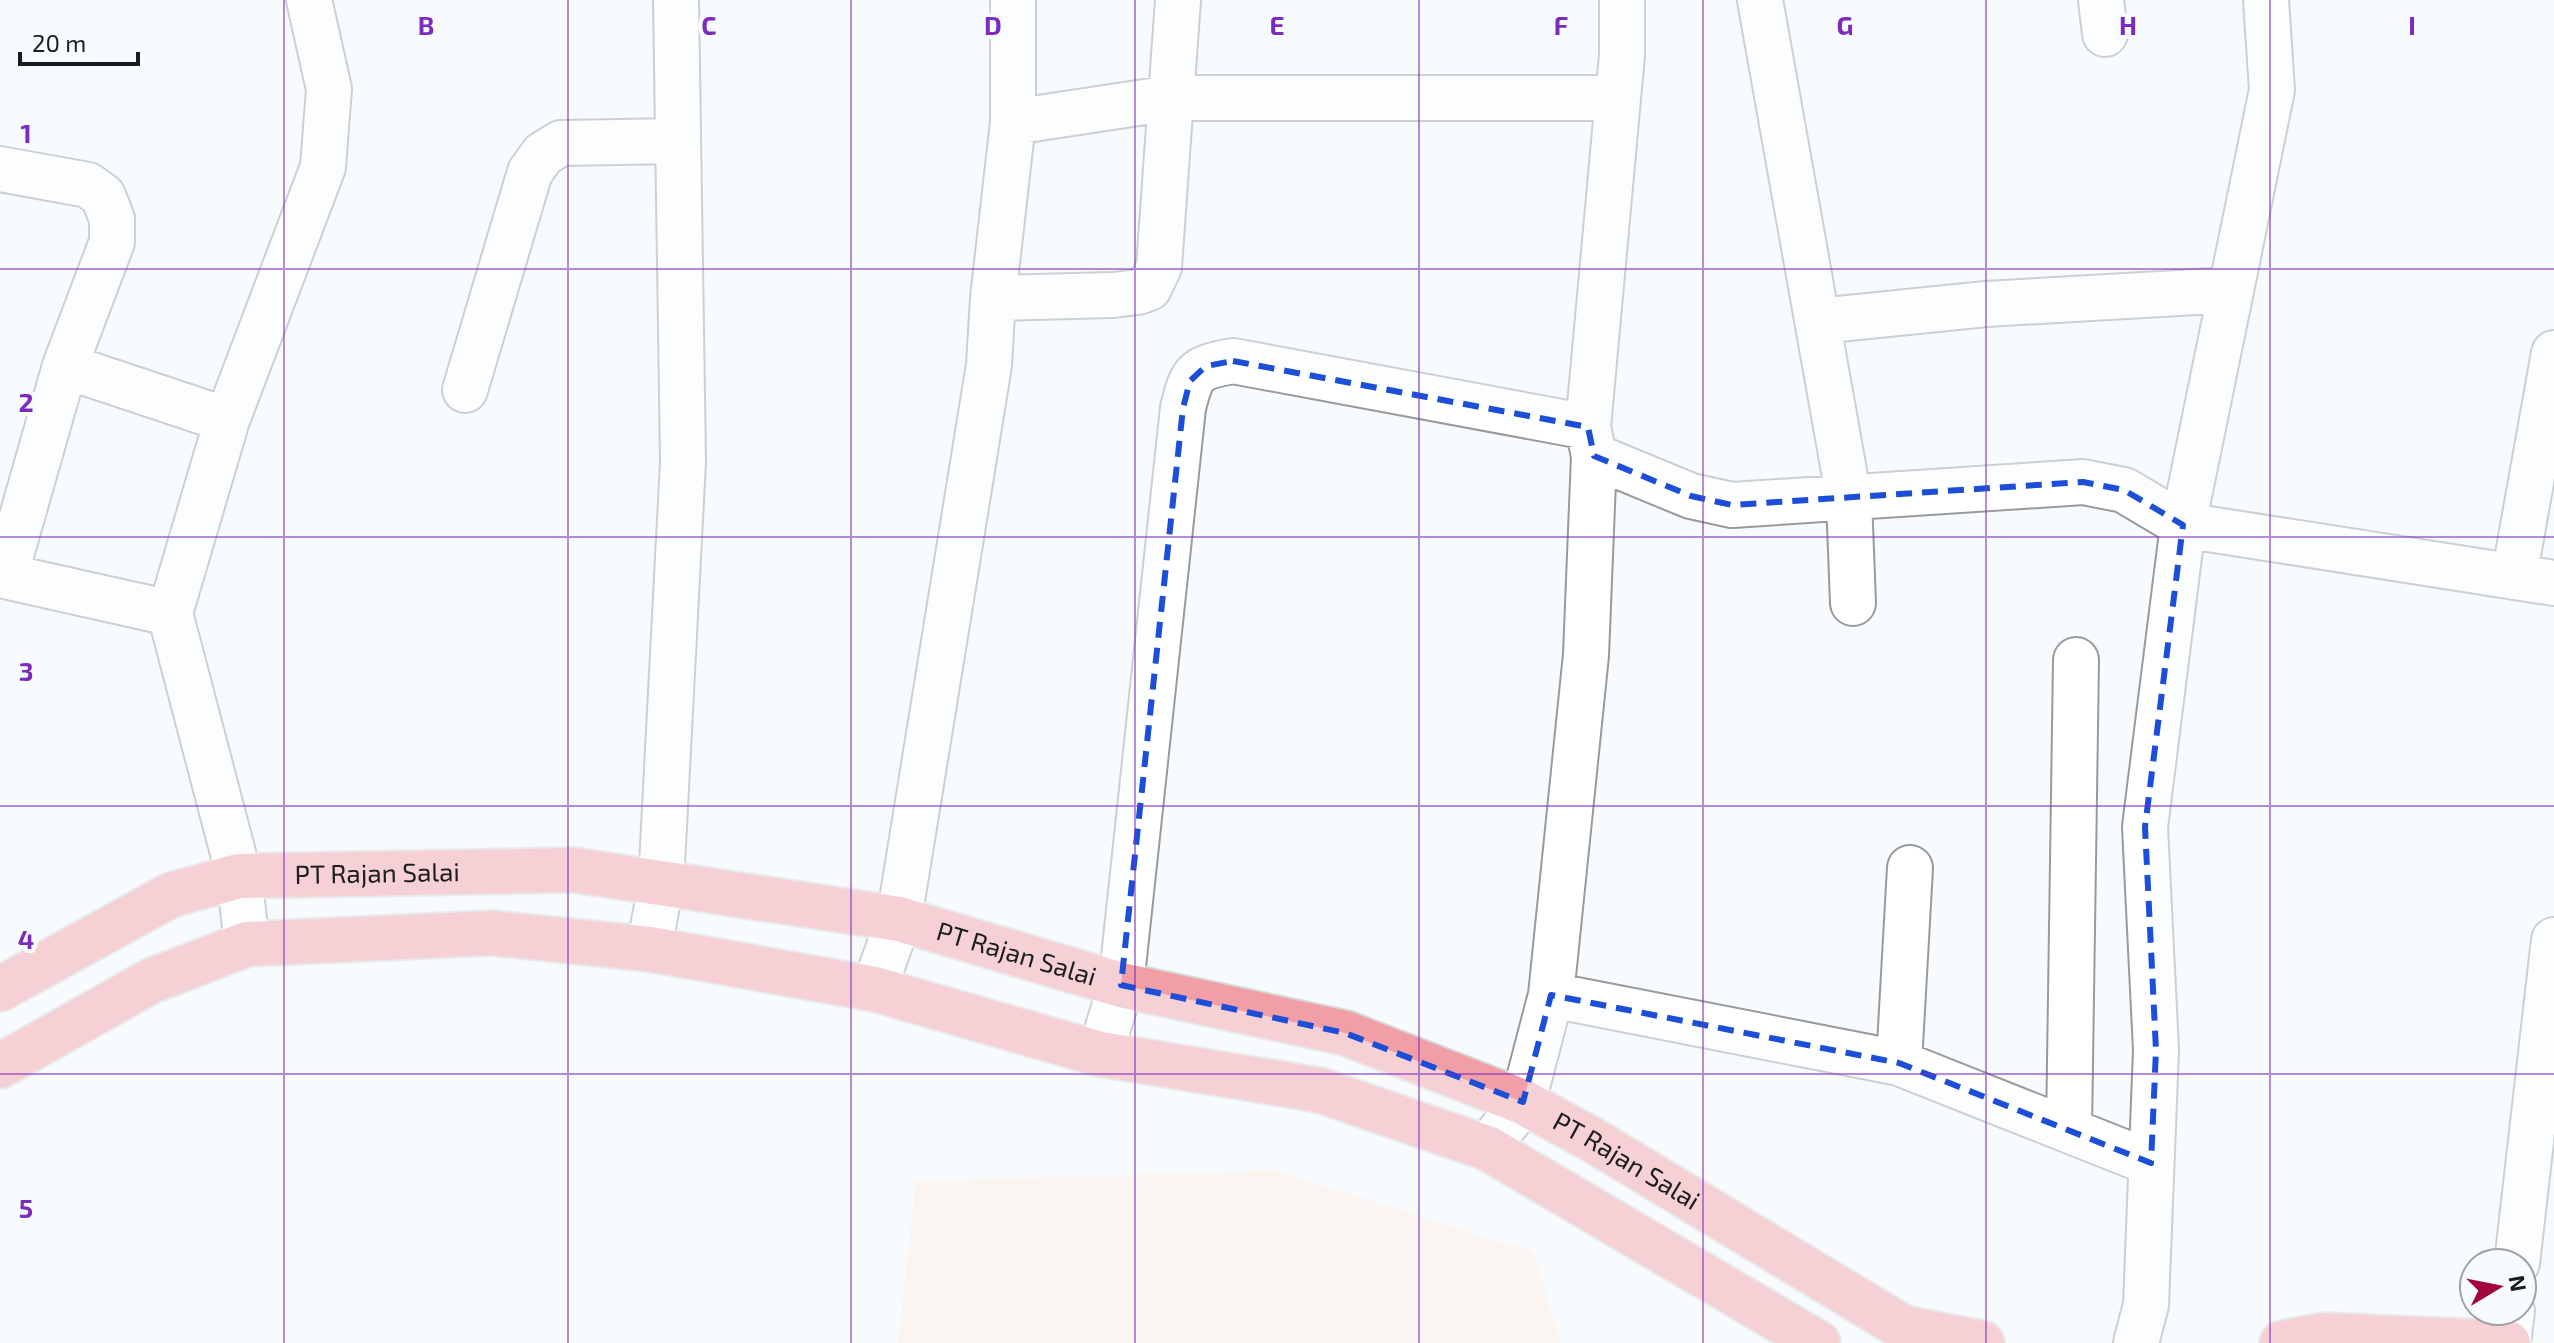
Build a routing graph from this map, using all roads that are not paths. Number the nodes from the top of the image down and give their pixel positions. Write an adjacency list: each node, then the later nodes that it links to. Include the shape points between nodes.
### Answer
1 (309, 0): 19 (street, via 329,89 323,167)
2 (676, 0): 11 (street)
3 (1013, 0): 10 (street)
4 (1178, 0): 8 (street)
5 (1622, 0): 9 (street)
6 (1760, 0): 15 (street)
7 (2266, 0): 13 (street, via 2272,90)
8 (1171, 98): 9 (street); 10 (street); 14 (street, via 1159,267 1149,288 1113,295)
9 (1617, 98): 20 (street)
10 (1013, 122): 14 (street)
11 (678, 141): 18 (street, via 561,143 543,154 530,172); 30 (street, via 683,462)
12 (0, 169): 17 (street, via 88,185 103,196 112,219 112,242)
13 (2231, 290): 15 (street, via 1986,304); 22 (street)
14 (993, 298): 31 (street, via 989,365)
15 (1819, 321): 21 (street)
16 (2554, 353): 24 (street)
17 (65, 366): 19 (street); 23 (street)
18 (465, 390)
19 (227, 420): 26 (street)
20 (1591, 442): 21 (street, via 1691,496 1732,505); 35 (street, via 1233,361 1206,366 1190,381); 38 (street, via 1586,655)
21 (1849, 499): 22 (street, via 2083,482 2124,490); 25 (street)
22 (2183, 525): 24 (street); 45 (street, via 2145,827 2156,1050)
23 (2, 576): 26 (street)
24 (2534, 580)
25 (1853, 603)
26 (170, 613): 29 (street)
27 (2076, 660): 43 (street)
28 (1910, 868): 40 (street)
29 (239, 876): 30 (main road, PT Rajan Salai, via 574,870); 33 (street); 36 (main road, PT Rajan Salai, via 171,895)
30 (661, 884): 31 (main road, PT Rajan Salai); 34 (street)
31 (899, 919): 35 (main road, PT Rajan Salai); 37 (street)
32 (2554, 940): 46 (street)
33 (247, 944): 34 (main road, via 492,933); 41 (main road, via 151,981)
34 (649, 949): 37 (main road)
35 (1121, 985): 39 (street); 42 (main road, PT Rajan Salai, via 1345,1033)
36 (0, 989)
37 (874, 989): 39 (main road)
38 (1551, 995): 40 (street); 42 (street)
39 (1100, 1054): 44 (main road, via 1319,1090)
40 (1899, 1063): 43 (street)
41 (0, 1066)
42 (1523, 1102): 44 (street); 48 (main road, PT Rajan Salai, via 1904,1328)
43 (2069, 1130): 45 (street)
44 (1487, 1148): 47 (main road)
45 (2151, 1163): 49 (street, via 2146,1305)
46 (2519, 1247)
47 (1818, 1343)
48 (1982, 1343)
49 (2136, 1343)
50 (2282, 1343): 51 (main road, via 2324,1335)
51 (2508, 1343)

